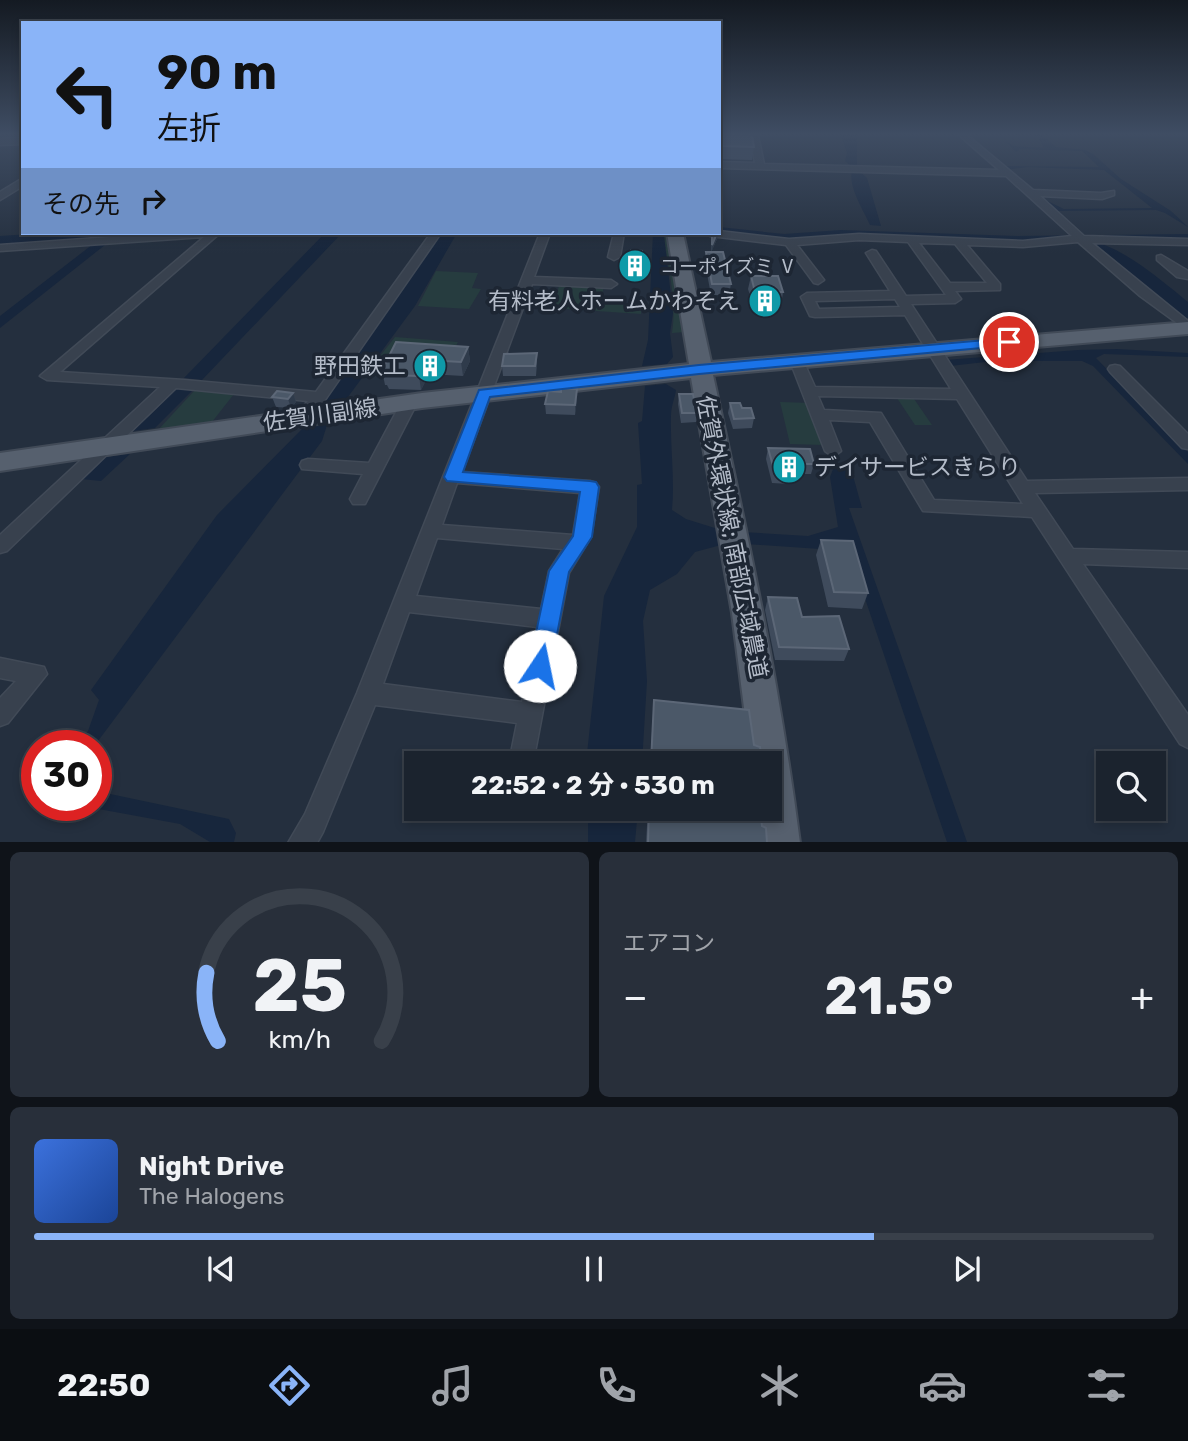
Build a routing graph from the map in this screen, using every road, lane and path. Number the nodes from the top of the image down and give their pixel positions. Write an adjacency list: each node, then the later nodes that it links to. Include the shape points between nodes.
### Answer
1 (1007, 174): 3 (street)
2 (21, 182): 5 (street)
3 (1030, 193): 4 (street); 13 (street)
4 (1111, 193)
5 (0, 197)
6 (721, 234): 15 (street)
7 (181, 235): 18 (street)
8 (213, 235): 33 (street, via 47,376)
9 (435, 235): 37 (street)
10 (544, 235): 23 (street)
11 (619, 235): 20 (street)
12 (675, 235): 32 (main road, 佐賀外環状線; 南部広域農道)
13 (1078, 237): 16 (street, via 1023,244); 17 (street); 28 (street)
14 (910, 238): 15 (street); 16 (street); 26 (street)
15 (789, 242): 24 (street)
16 (958, 242): 26 (street, via 996,287)
17 (1188, 242)
18 (0, 248)
19 (872, 253): 27 (street)
20 (614, 257)
21 (1161, 258): 22 (street, via 1181,275)
22 (1188, 275)
23 (528, 280): 25 (street); 35 (street)
24 (818, 280)
25 (611, 284)
26 (946, 287): 27 (street, via 955,299)
27 (903, 302): 27 (street, via 815,313 807,297); 29 (street)
28 (1188, 327): 29 (main road)
29 (932, 349): 30 (main road); 36 (street)
30 (797, 361): 32 (main road); 34 (street)
31 (1115, 369): 41 (street)
32 (687, 372): 35 (main road, 佐賀川副線); 66 (main road, 佐賀外環状線; 南部広域農道, via 760,678)
33 (172, 384): 37 (street); 42 (street)
34 (811, 391): 36 (street); 39 (street)
35 (484, 393): 38 (main road, 佐賀川副線); 47 (street)
36 (962, 394): 49 (street)
37 (320, 397): 40 (street)
38 (409, 402): 40 (main road, 佐賀川副線); 46 (street)
39 (820, 415): 43 (street); 51 (street, via 876,417 929,506)
40 (302, 417): 42 (main road, 佐賀川副線)
41 (1188, 444)
42 (107, 446): 44 (main road, 佐賀川副線); 54 (street)
43 (833, 451)
44 (0, 462)
45 (308, 465): 46 (street)
46 (375, 469): 50 (street)
47 (453, 477): 52 (street); 53 (street, via 590,487)
48 (1188, 484): 49 (street)
49 (1022, 487): 51 (street)
50 (359, 499)
51 (1037, 511): 55 (street)
52 (432, 531): 53 (street); 57 (street)
53 (578, 543): 58 (street, via 559,571)
54 (0, 546)
55 (1067, 556): 56 (street); 63 (street)
56 (1188, 560)
57 (403, 603): 58 (street); 60 (street)
58 (550, 619): 61 (street)
59 (0, 668): 62 (street, via 36,674)
60 (368, 693): 61 (street); 65 (street, via 314,823)
61 (531, 714): 64 (street)
62 (0, 715)
63 (1188, 736)
64 (523, 751)
65 (300, 842)
66 (779, 842)

